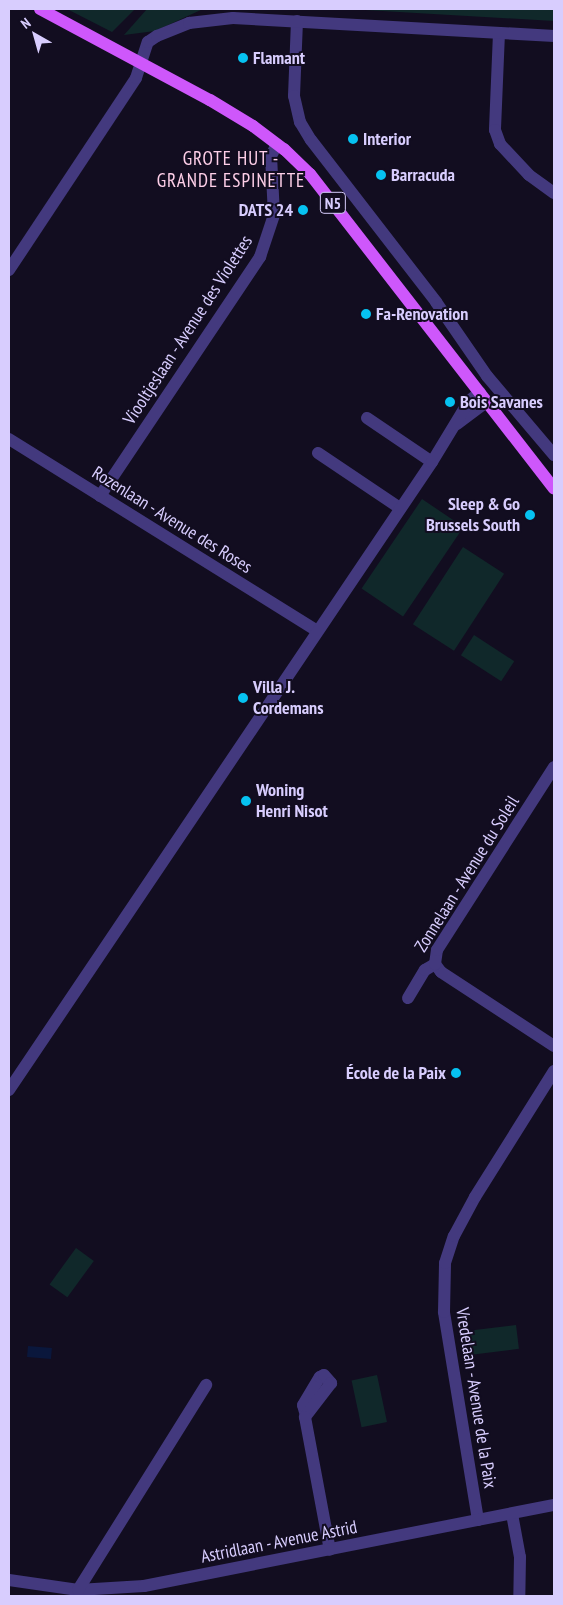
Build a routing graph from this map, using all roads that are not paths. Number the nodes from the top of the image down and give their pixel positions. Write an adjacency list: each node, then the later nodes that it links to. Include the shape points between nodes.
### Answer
1 (40, 9): 5 (main road, N5)
2 (298, 22): 3 (street); 5 (street, via 233,18 190,23 148,42); 13 (street, via 294,96 300,122 307,134 436,302 487,376)
3 (499, 34): 4 (street); 7 (street, via 495,130 500,144 529,175)
4 (554, 36)
5 (141, 63): 6 (main road, N5, via 244,120); 8 (street, via 136,78)
6 (277, 144): 9 (main road, N5, via 310,174); 16 (street, Viooltjeslaan - Avenue des Violettes, via 271,156 274,215 260,257)
7 (554, 192)
8 (9, 270)
9 (483, 396): 14 (street, via 456,424); 15 (main road, N5)
10 (367, 418): 14 (street)
11 (9, 439): 16 (street, Rozenlaan - Avenue des Roses)
12 (318, 453): 17 (street)
13 (554, 455)
14 (432, 462): 17 (street)
15 (554, 488)
16 (100, 496): 18 (street, Rozenlaan - Avenue des Roses)
17 (400, 508): 18 (street)
18 (316, 630): 24 (street)
19 (554, 767): 20 (street, Zonnelaan - Avenue du Soleil, via 438,950)
20 (435, 964): 21 (street, Zonnelaan - Avenue du Soleil, via 425,970); 22 (street, via 441,972)
21 (408, 998)
22 (554, 1046)
23 (554, 1071): 29 (street, Vredelaan - Avenue de la Paix, via 474,1197 454,1236 445,1263 444,1312)
24 (10, 1084)
25 (206, 1385): 32 (street)
26 (305, 1412): 30 (street)
27 (554, 1505): 28 (street, Astridlaan - Avenue Astrid)
28 (512, 1514): 29 (street, Astridlaan - Avenue Astrid); 33 (street, via 520,1557)
29 (478, 1520): 30 (street, Astridlaan - Avenue Astrid)
30 (330, 1550): 32 (street, Astridlaan - Avenue Astrid, via 165,1583 110,1590)
31 (9, 1580): 32 (street, Astridlaan - Avenue Astrid)
32 (78, 1590)
33 (519, 1596)

